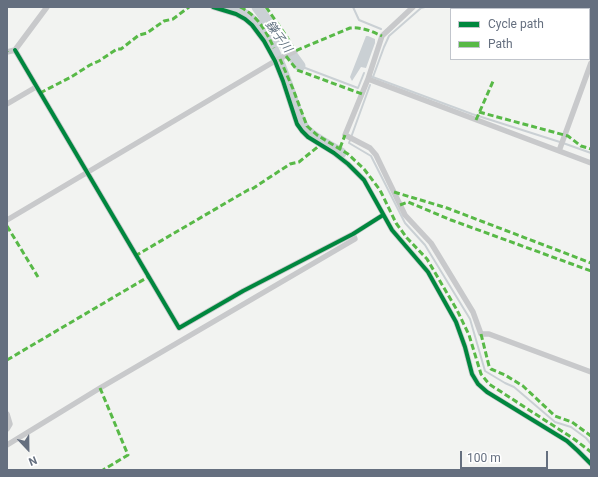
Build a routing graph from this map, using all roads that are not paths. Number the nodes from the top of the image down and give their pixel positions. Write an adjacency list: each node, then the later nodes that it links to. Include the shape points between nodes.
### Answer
1 (47, 7): 4 (street)
2 (213, 7): 7 (street, via 227,10 245,19 264,41)
3 (413, 7): 9 (street, via 382,36)
4 (15, 50): 6 (street); 10 (street)
5 (295, 51): 7 (street)
6 (7, 52)
7 (275, 61): 14 (street); 15 (street, via 297,124 302,131 357,173 372,193)
8 (591, 62): 12 (street)
9 (368, 79): 12 (street); 18 (street, via 345,135 370,148 376,155 405,215 431,243 474,312 481,334 489,334)
10 (36, 87): 11 (street); 14 (street)
11 (7, 104)
12 (559, 151): 13 (street)
13 (591, 163)
14 (86, 173): 16 (street); 17 (street, via 179,328 243,291)
15 (383, 216): 17 (street); 22 (street, via 428,272 449,309 478,384 567,441)
16 (7, 220)
17 (353, 234): 21 (street, via 355,239)
18 (591, 372)
19 (7, 414): 20 (street, via 10,424)
20 (7, 429)
21 (7, 445)
22 (591, 464)

